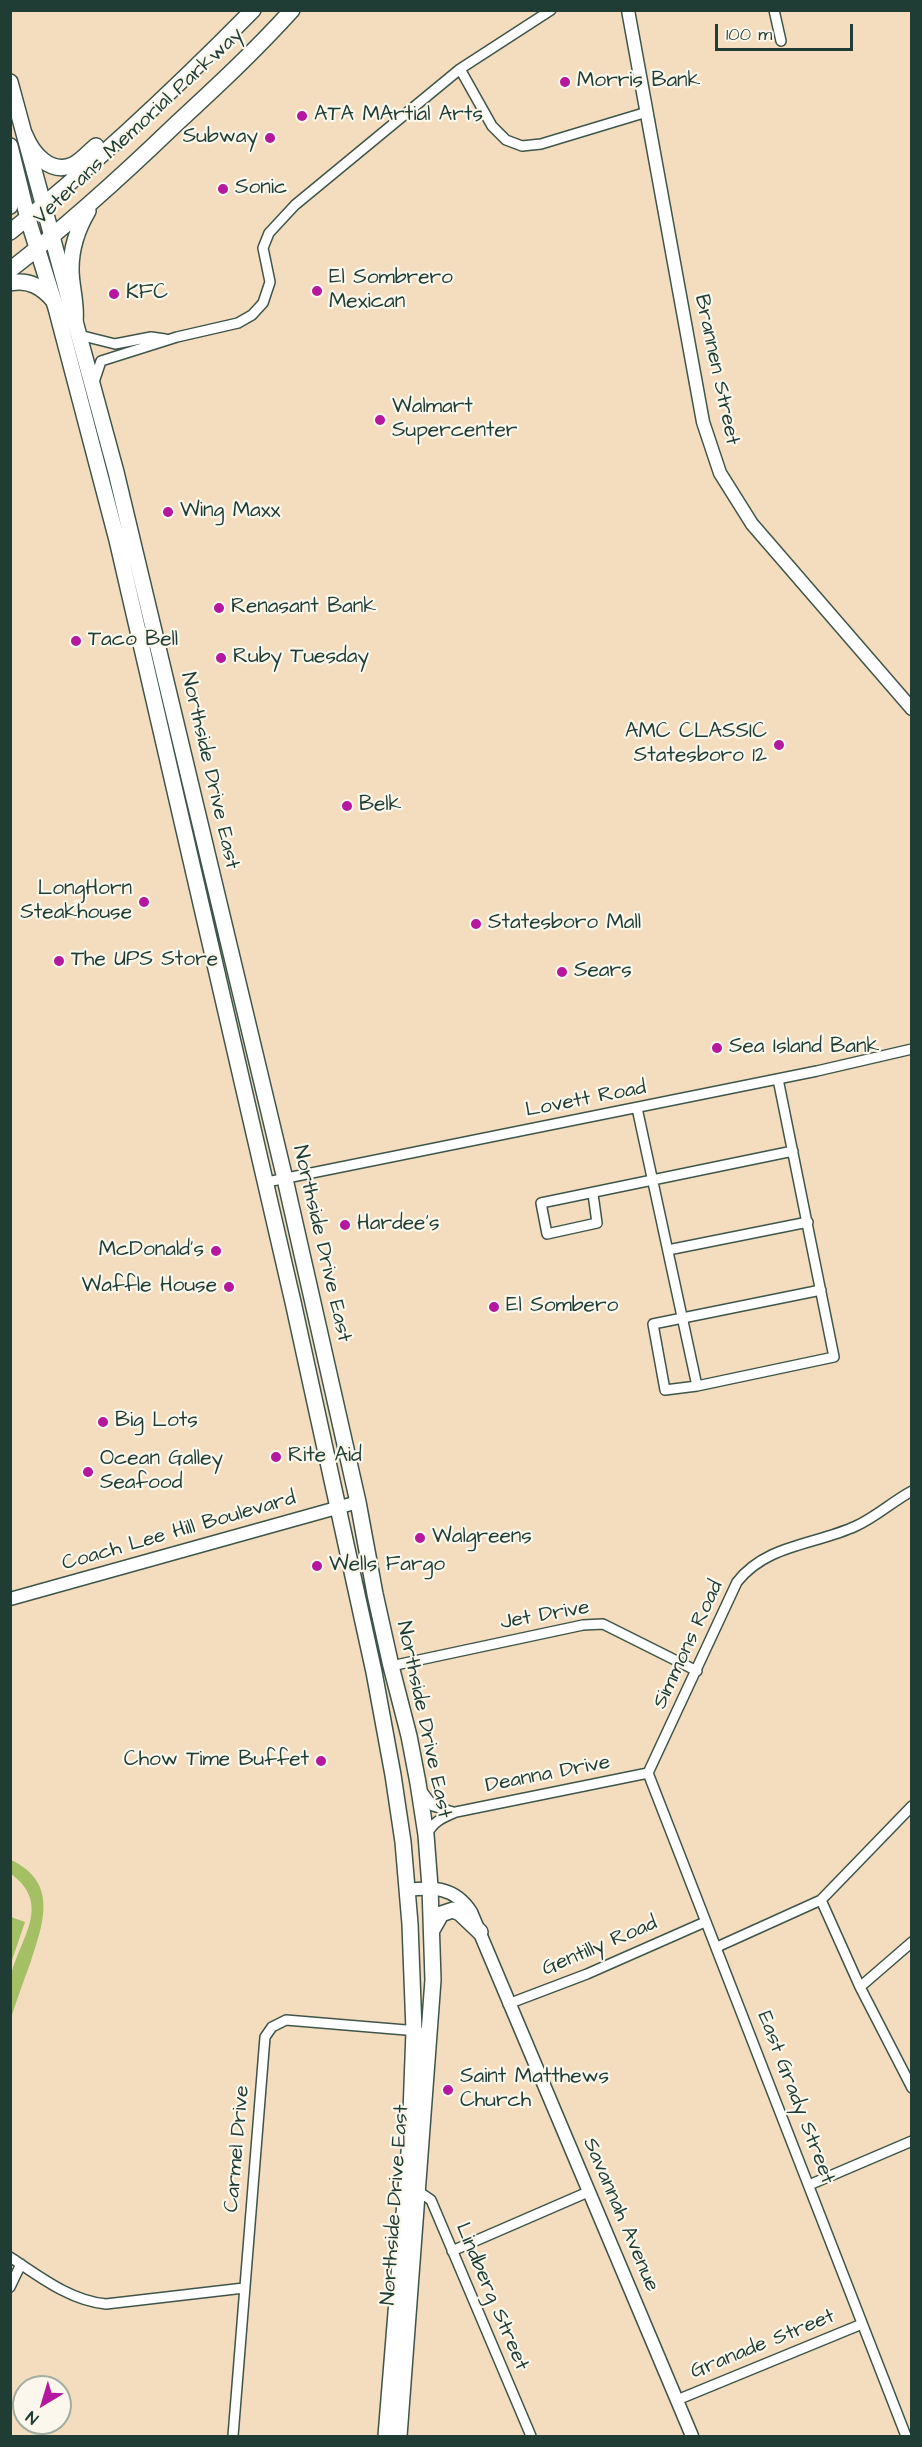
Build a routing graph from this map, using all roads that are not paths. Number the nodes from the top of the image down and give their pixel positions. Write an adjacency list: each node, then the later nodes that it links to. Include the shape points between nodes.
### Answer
1 (254, 10): 7 (main road, Veterans Memorial Parkway)
2 (292, 10): 14 (main road, Veterans Memorial Parkway)
3 (551, 10): 8 (street)
4 (628, 10): 10 (street, Brannen Street)
5 (774, 10): 6 (street)
6 (781, 41)
7 (197, 67): 11 (main road, via 72,165 51,165 40,160); 15 (main road, Veterans Memorial Parkway)
8 (460, 69): 10 (street, via 492,126 506,140 522,146 541,144); 25 (street, via 295,205 269,233 262,250 270,282 263,303 252,315 238,323)
9 (10, 82): 11 (main road, Northside Drive East)
10 (646, 112): 27 (street, Brannen Street, via 703,422 720,473 752,524)
11 (25, 135): 15 (main road, Northside Drive East)
12 (10, 146): 17 (main road, Northside Drive East)
13 (10, 169): 16 (main road)
14 (97, 198): 19 (main road, Veterans Memorial Parkway); 24 (main road, via 81,223 74,246 71,269)
15 (45, 204): 17 (main road, Veterans Memorial Parkway); 19 (main road, Northside Drive East)
16 (10, 206)
17 (28, 219): 18 (main road, Veterans Memorial Parkway); 20 (main road, Northside Drive East)
18 (10, 232)
19 (52, 238): 20 (main road, Veterans Memorial Parkway); 24 (main road, Northside Drive East)
20 (38, 249): 21 (main road, Veterans Memorial Parkway); 23 (main road, Northside Drive East)
21 (10, 270)
22 (10, 283): 23 (main road, via 33,284)
23 (54, 301): 33 (main road, Northside Drive East, via 117,540)
24 (77, 328): 25 (street, via 115,344); 26 (main road, Northside Drive East)
25 (170, 339): 26 (street, via 101,361)
26 (93, 388): 32 (main road, Northside Drive East)
27 (912, 709)
28 (912, 1049): 29 (street, Lovett Road)
29 (778, 1079): 30 (street, Lovett Road); 31 (street)
30 (637, 1108): 32 (street, Lovett Road); 34 (street)
31 (794, 1151): 34 (street); 36 (street)
32 (285, 1179): 33 (street, Lovett Road); 42 (main road, Northside Drive East)
33 (267, 1182): 43 (main road, Northside Drive East)
34 (654, 1182): 35 (street); 37 (street)
35 (593, 1194): 35 (street, via 541,1203 546,1234 597,1223)
36 (808, 1222): 37 (street); 38 (street)
37 (668, 1250): 39 (street)
38 (821, 1290): 39 (street); 40 (street, via 834,1357)
39 (682, 1318): 40 (street); 40 (street, via 653,1324 665,1390)
40 (697, 1386)
41 (912, 1491): 46 (street, Simmons Road, via 857,1526 762,1558 747,1570 737,1582)
42 (358, 1502): 43 (street, Coach Lee Hill Boulevard); 45 (main road, Northside Drive East)
43 (338, 1507): 44 (street, Coach Lee Hill Boulevard); 53 (main road, Northside Drive East, via 387,1740)
44 (10, 1599)
45 (391, 1666): 46 (street, Jet Drive, via 583,1624 603,1624); 48 (main road, Northside Drive East)
46 (697, 1671): 47 (street, Simmons Road)
47 (648, 1773): 50 (street, Deanna Drive); 55 (street, East Grady Street)
48 (418, 1783): 50 (street, via 433,1806); 51 (main road, Northside Drive East)
49 (912, 1806): 54 (street)
50 (456, 1812): 51 (street, Deanna Drive, via 438,1820)
51 (426, 1835): 52 (main road, Northside Drive East)
52 (430, 1887): 53 (street, Savannah Avenue); 56 (main road, Northside Drive East); 57 (street, Savannah Avenue, via 460,1898)
53 (407, 1890): 62 (main road, Northside Drive East)
54 (821, 1900): 59 (street); 60 (street)
55 (705, 1922): 59 (street, East Grady Street); 61 (street, Gentilly Road)
56 (432, 1930): 57 (main road, via 441,1914 453,1910); 63 (main road, Northside Drive East)
57 (480, 1932): 61 (street, Savannah Avenue)
58 (912, 1942): 60 (street)
59 (717, 1947): 67 (street, East Grady Street)
60 (860, 1988): 64 (street)
61 (508, 2004): 69 (street, Savannah Avenue)
62 (414, 2031): 63 (street, Carmel Drive); 68 (main road, Northside Drive East); 74 (street, Carmel Drive, via 286,2020 272,2027 265,2037)
63 (429, 2033): 68 (main road, Northside Drive East)
64 (908, 2072): 65 (street)
65 (912, 2088)
66 (912, 2141): 67 (street)
67 (809, 2185): 75 (street, East Grady Street)
68 (411, 2187): 70 (street, Lindberg Street, via 431,2200); 78 (main road, Northside Drive East); 79 (main road, Northside Drive East)
69 (588, 2192): 70 (street); 76 (street, Savannah Avenue)
70 (452, 2251): 80 (street, Lindberg Street)
71 (10, 2257): 72 (street)
72 (21, 2264): 73 (street); 74 (street, via 74,2297 92,2303)
73 (10, 2287)
74 (244, 2288): 77 (street, Carmel Drive)
75 (862, 2324): 76 (street, Granade Street); 82 (street, East Grady Street)
76 (677, 2400): 81 (street, Savannah Avenue)
77 (233, 2436)
78 (386, 2436)
79 (399, 2436)
80 (531, 2436)
81 (692, 2436)
82 (906, 2436)

